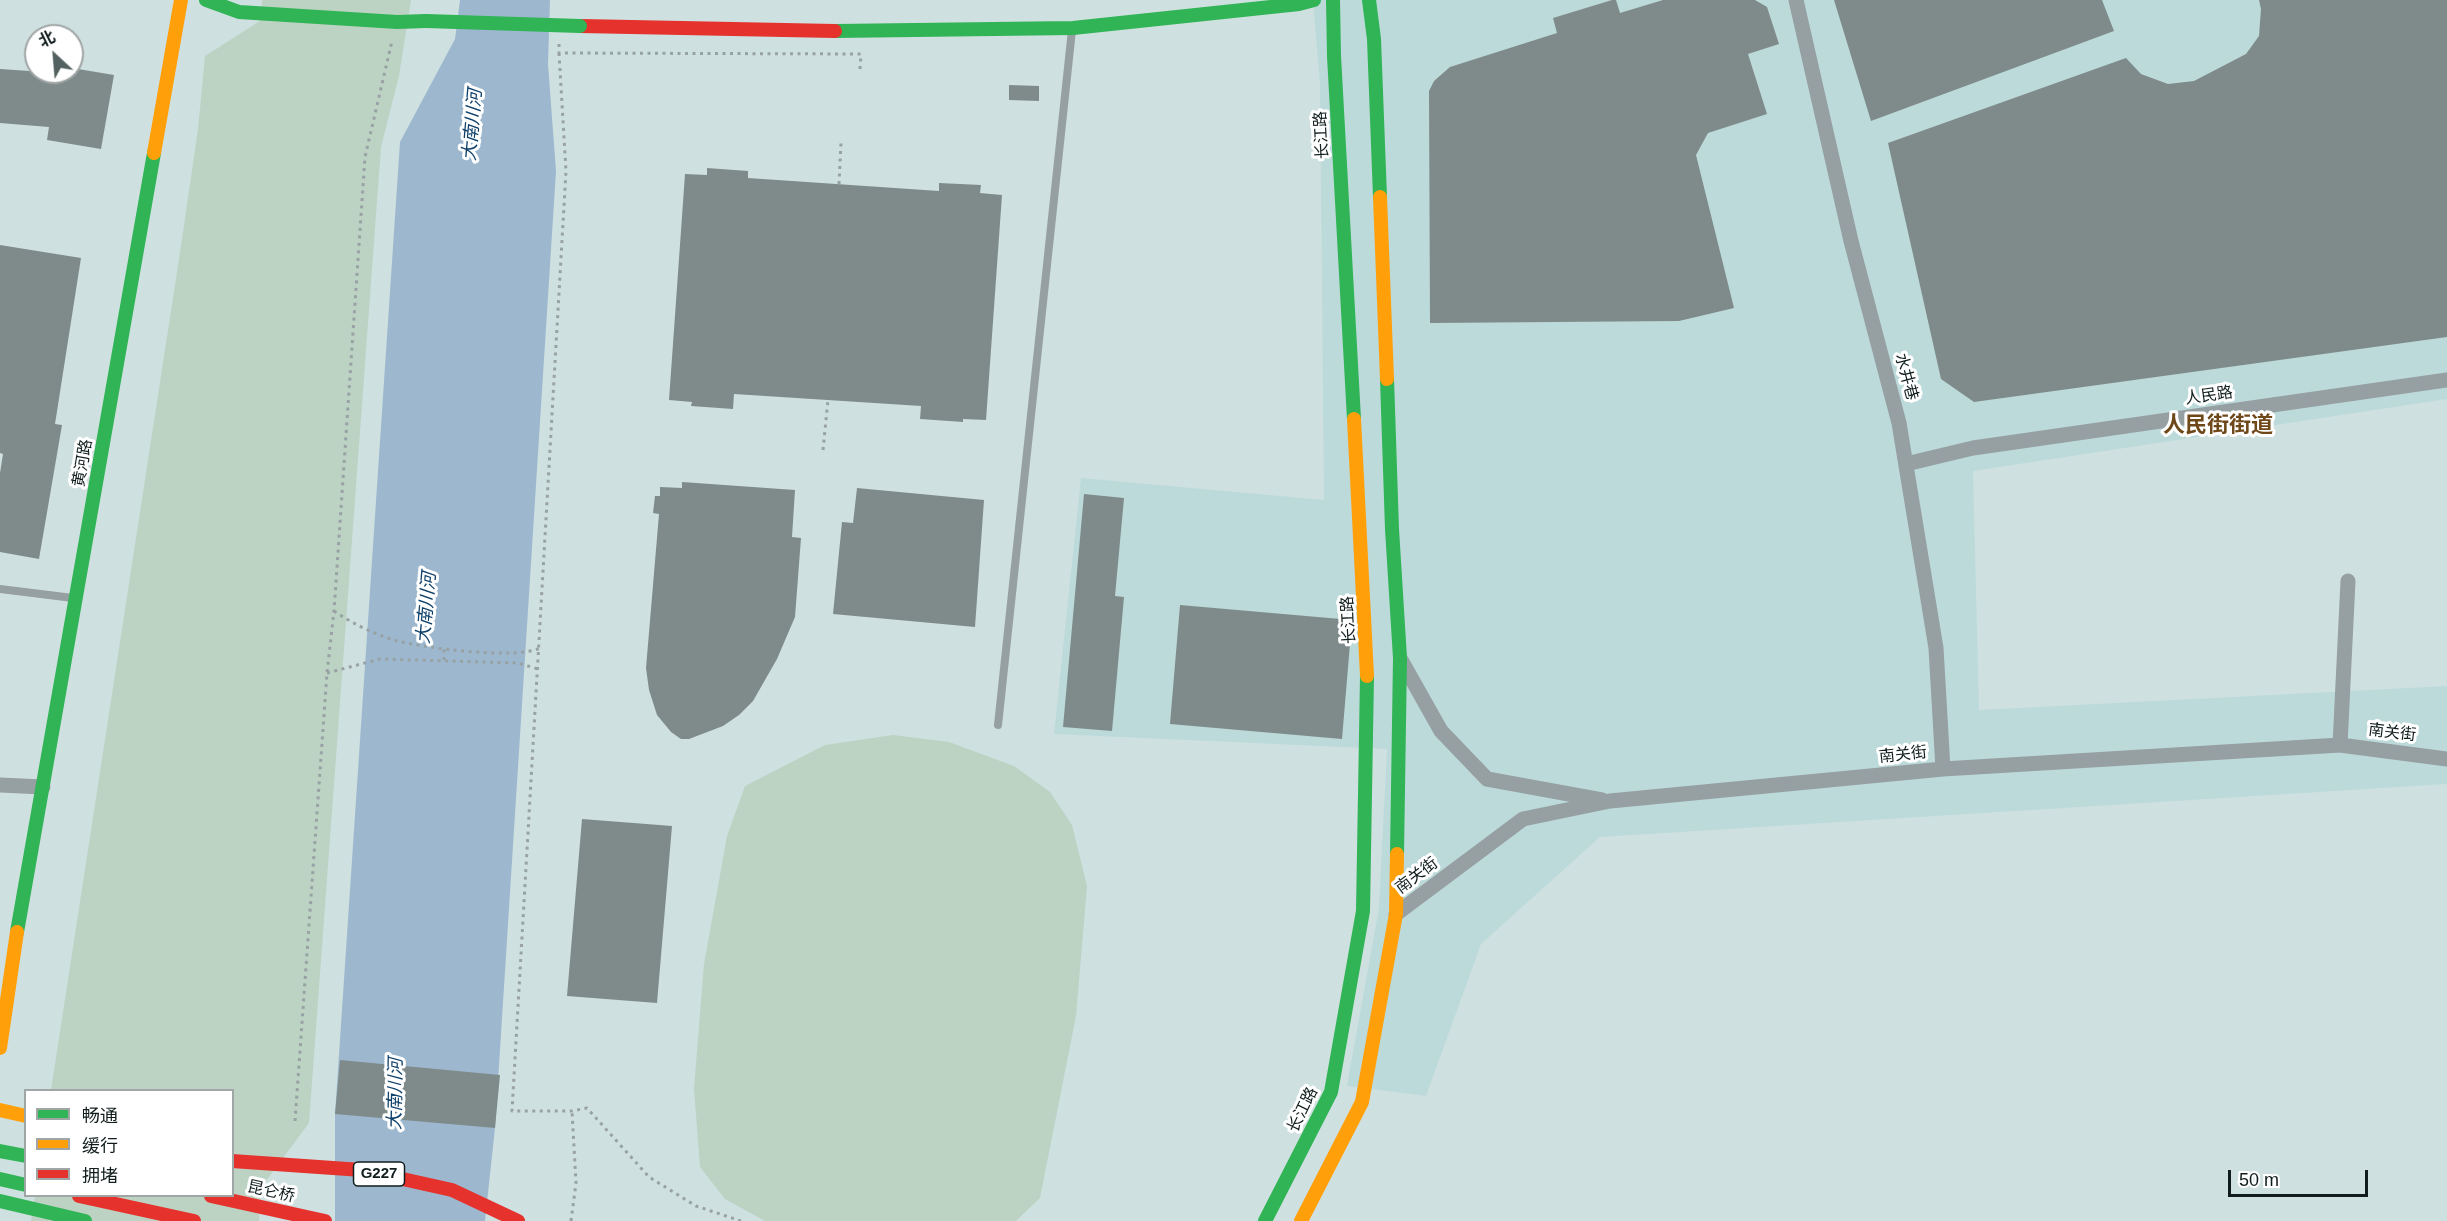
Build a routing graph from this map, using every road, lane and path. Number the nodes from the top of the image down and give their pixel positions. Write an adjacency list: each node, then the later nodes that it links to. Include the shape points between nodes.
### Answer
1 (181, 0): 20 (main road, 黄河路)
2 (206, 0): 7 (main road, via 239,12)
3 (1314, 0): 8 (main road)
4 (1333, 0): 59 (main road, 长江路, via 1367,659 1363,911 1331,1092)
5 (1370, 0): 25 (main road)
6 (1796, 0): 17 (street, 水井巷)
7 (397, 22): 8 (main road, bridge, via 862,32); 21 (path, via 364,157)
8 (1072, 28): 30 (lane)
9 (559, 53): 23 (path, via 566,171)
10 (861, 54): 11 (path)
11 (860, 69)
12 (842, 143): 13 (path)
13 (839, 184)
14 (2447, 380): 17 (street, 人民路, via 1973,448)
15 (828, 400): 16 (path)
16 (823, 450)
17 (1906, 464): 33 (street, 水井巷, via 1936,648)
18 (2348, 581): 31 (street)
19 (0, 589): 20 (lane)
20 (76, 599): 35 (main road, 黄河路)
21 (334, 611): 22 (path, via 350,622 396,640); 29 (path)
22 (444, 647): 24 (path); 26 (path)
23 (540, 648): 24 (path); 28 (path)
24 (497, 653): 27 (path)
25 (1400, 658): 36 (street, via 1441,731 1487,779); 37 (main road)
26 (444, 660): 27 (path); 29 (path, via 380,659)
27 (498, 662): 28 (path)
28 (539, 669): 42 (path, via 512,1112)
29 (327, 673): 44 (path)
30 (998, 725)
31 (2340, 745): 32 (street, 南关街); 33 (street, 南关街)
32 (2447, 759)
33 (1943, 769): 36 (street, 南关街)
34 (0, 785): 35 (street)
35 (43, 787): 38 (main road, 黄河路)
36 (1610, 801): 37 (street, 南关街, via 1523,819)
37 (1396, 915): 60 (main road, via 1362,1102)
38 (17, 932): 39 (main road); 40 (main road)
39 (0, 971)
40 (0, 1048)
41 (0, 1110): 43 (main road)
42 (572, 1111): 57 (path, via 576,1184); 58 (path, via 587,1108 649,1177 696,1206)
43 (24, 1116)
44 (295, 1121)
45 (0, 1151): 46 (main road)
46 (24, 1156)
47 (234, 1161): 56 (main road, G227, via 362,1170 452,1191)
48 (0, 1179): 49 (main road)
49 (24, 1185)
50 (84, 1197): 54 (main road)
51 (216, 1197): 55 (main road, 昆仑桥)
52 (0, 1201): 53 (main road)
53 (85, 1221)
54 (194, 1221)
55 (325, 1221)
56 (518, 1221)
57 (571, 1221)
58 (741, 1221)
59 (1265, 1221)
60 (1301, 1221)

